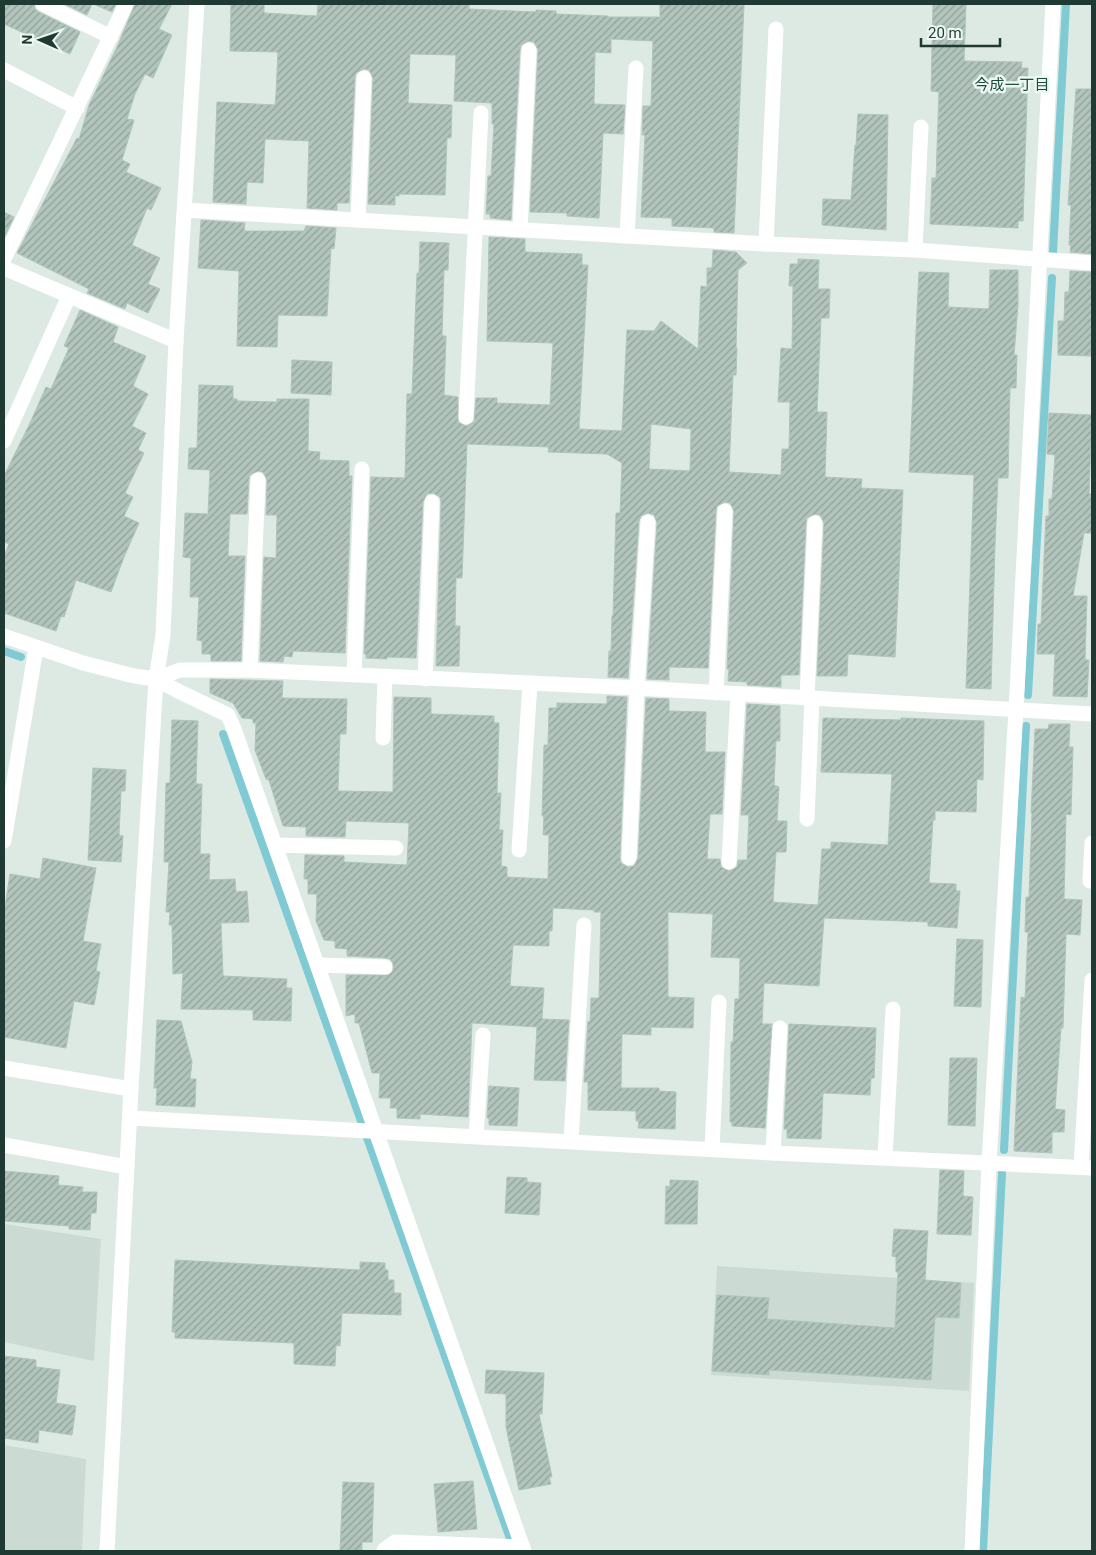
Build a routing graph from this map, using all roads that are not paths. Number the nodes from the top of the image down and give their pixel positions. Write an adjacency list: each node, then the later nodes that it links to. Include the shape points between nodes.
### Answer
1 (42, 4): 6 (street)
2 (126, 4): 6 (street)
3 (197, 4): 14 (street)
4 (1053, 4): 22 (street)
5 (776, 29): 19 (street)
6 (111, 37): 11 (street)
7 (529, 50): 17 (street)
8 (636, 68): 18 (street)
9 (4, 70): 11 (street)
10 (364, 78): 15 (street)
11 (77, 108): 21 (street)
12 (481, 113): 16 (street)
13 (921, 127): 20 (street)
14 (185, 210): 15 (street); 26 (street)
15 (358, 220): 16 (street)
16 (476, 227): 17 (street); 27 (street)
17 (520, 229): 18 (street)
18 (627, 236): 19 (street)
19 (766, 244): 20 (street)
20 (915, 250): 22 (street)
21 (4, 259)
22 (1041, 260): 23 (street); 47 (street)
23 (1092, 263)
24 (4, 268): 25 (street)
25 (69, 296): 26 (street); 28 (street)
26 (176, 341): 41 (street, via 163,635)
27 (466, 417)
28 (4, 441)
29 (362, 469): 38 (street)
30 (258, 480): 37 (street)
31 (432, 502): 40 (street)
32 (725, 511): 44 (street)
33 (648, 522): 43 (street)
34 (815, 523): 46 (street)
35 (4, 636): 36 (street)
36 (36, 648): 41 (street, via 83,663); 51 (street)
37 (250, 670): 38 (street); 41 (street, via 180,670)
38 (354, 675): 39 (street)
39 (385, 677): 40 (street); 49 (street)
40 (425, 678): 42 (street)
41 (156, 679): 53 (street, via 228,715); 68 (street)
42 (530, 683): 43 (street); 55 (street)
43 (637, 688): 44 (street); 56 (street)
44 (716, 693): 45 (street)
45 (738, 694): 46 (street); 57 (street)
46 (809, 698): 47 (street); 50 (street)
47 (1016, 710): 48 (street); 77 (street)
48 (1092, 714)
49 (383, 738)
50 (806, 819)
51 (4, 841)
52 (1092, 843): 58 (street)
53 (275, 845): 54 (street); 60 (street)
54 (396, 848)
55 (519, 850)
56 (629, 858)
57 (729, 862)
58 (1090, 881)
59 (584, 924): 72 (street)
60 (318, 965): 61 (street); 70 (street)
61 (386, 967)
62 (1092, 980): 79 (street)
63 (720, 1002): 74 (street)
64 (893, 1010): 76 (street)
65 (780, 1028): 75 (street)
66 (483, 1035): 71 (street)
67 (4, 1068): 68 (street)
68 (131, 1088): 69 (street)
69 (130, 1118): 70 (street); 78 (street)
70 (374, 1131): 71 (street); 80 (street)
71 (476, 1136): 72 (street)
72 (571, 1141): 74 (street)
73 (4, 1145): 78 (street)
74 (712, 1149): 75 (street)
75 (773, 1153): 76 (street)
76 (885, 1158): 77 (street)
77 (989, 1163): 79 (street); 83 (street)
78 (126, 1167): 82 (street)
79 (1086, 1168)
80 (523, 1549): 81 (street, via 395,1542)
81 (384, 1550)
82 (107, 1551)
83 (972, 1551)

